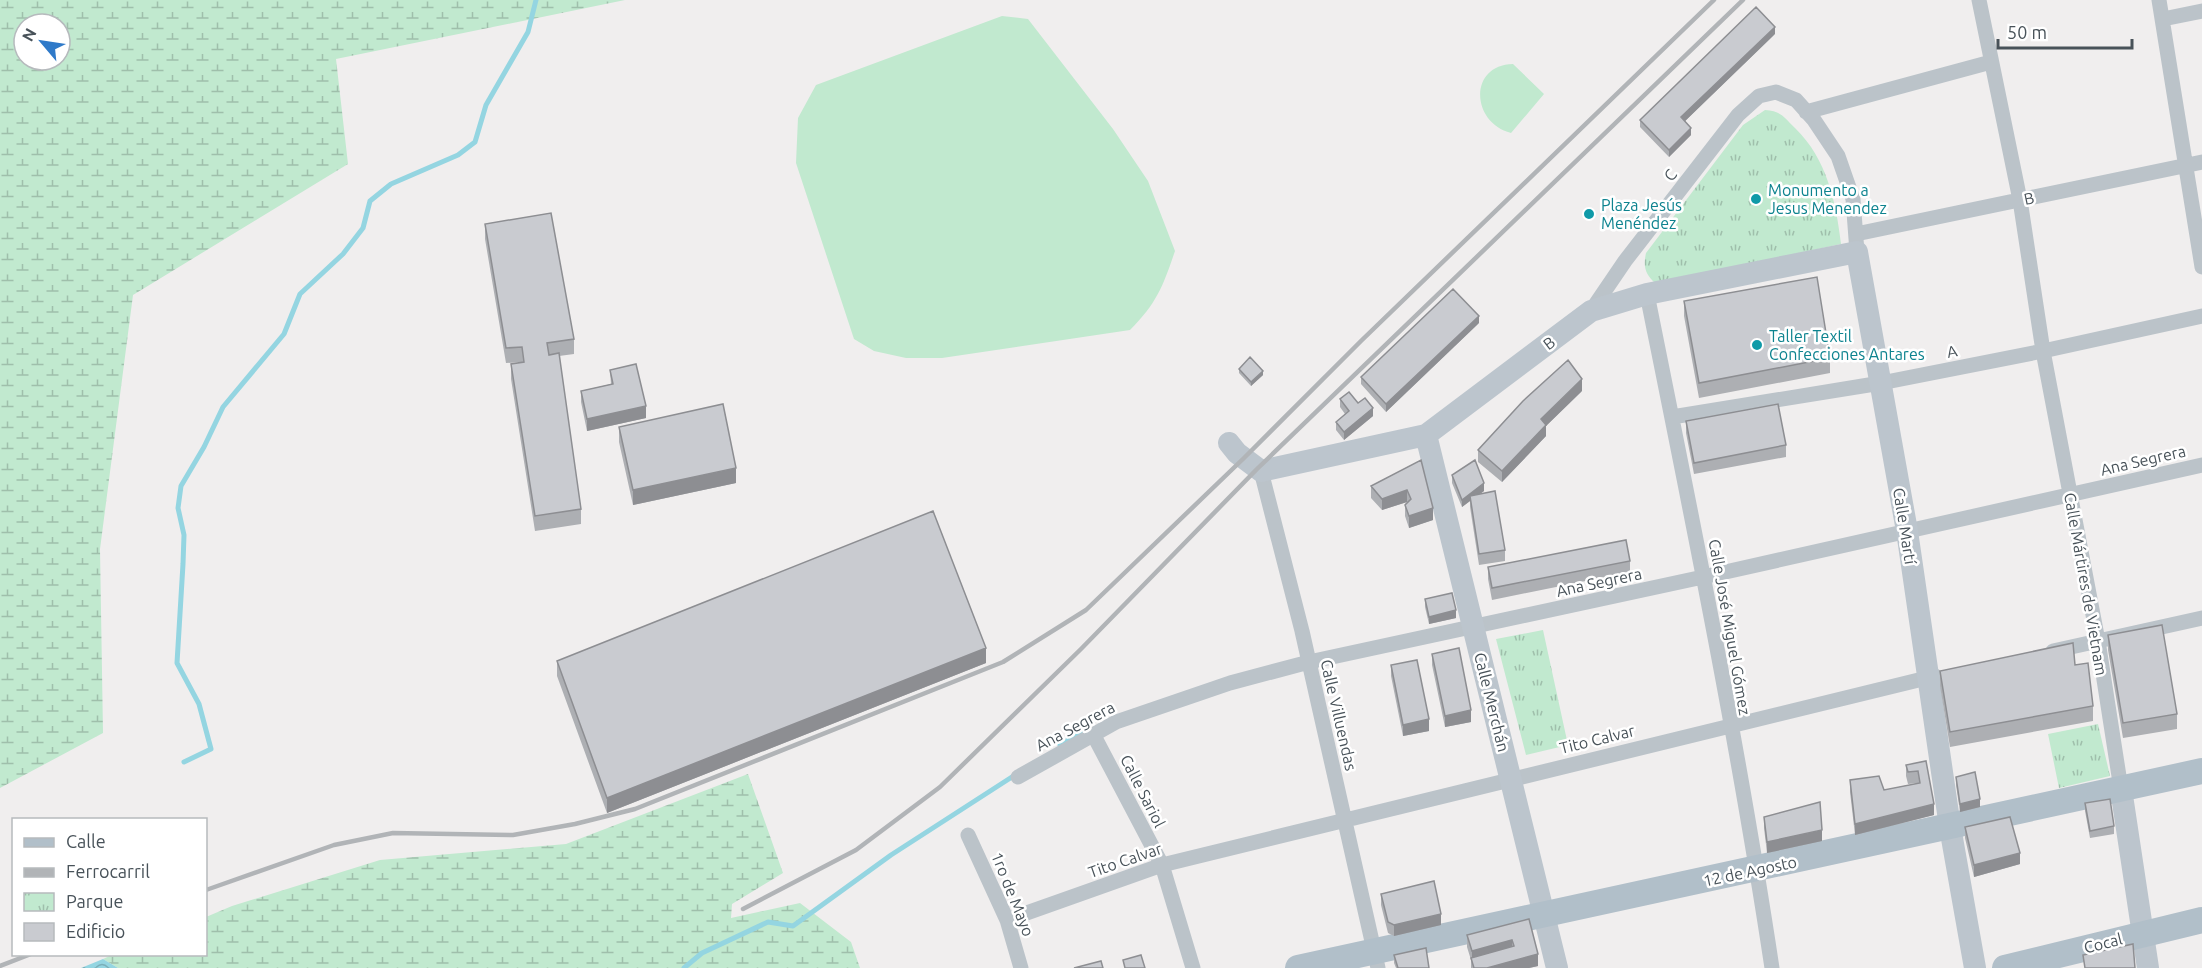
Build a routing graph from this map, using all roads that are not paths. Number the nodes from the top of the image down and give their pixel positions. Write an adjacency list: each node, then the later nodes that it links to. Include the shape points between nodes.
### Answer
1 (1979, 0): 5 (street, Calle Mártires de Vietnam)
2 (2159, 0): 4 (street)
3 (2202, 11): 4 (street)
4 (2163, 19): 9 (street)
5 (1992, 62): 7 (street); 10 (street, Calle Mártires de Vietnam)
6 (1796, 100): 7 (street, Calle Martí); 14 (street, C, via 1776,93 1759,96 1738,115)
7 (1806, 112): 11 (street, Calle Martí, via 1838,156 1853,199)
8 (2202, 162): 9 (street, B)
9 (2184, 165): 10 (street, B); 12 (street)
10 (2020, 200): 11 (street, B); 16 (street, Calle Mártires de Vietnam)
11 (1856, 243): 13 (street, B); 17 (street, Calle Martí)
12 (2202, 267)
13 (1647, 294): 14 (street, B); 18 (street, Calle José Miguel Gómez)
14 (1591, 311): 19 (street, B)
15 (2202, 316): 16 (street, A)
16 (2043, 351): 17 (street, A); 23 (street, Calle Mártires de Vietnam)
17 (1881, 383): 18 (street, A); 24 (street, Calle Martí)
18 (1672, 417): 25 (street, Calle José Miguel Gómez)
19 (1426, 435): 22 (street, B); 27 (street, Calle Merchán)
20 (1229, 443): 22 (street)
21 (2202, 465): 23 (street, Ana Segrera)
22 (1259, 470): 30 (street, Calle Villuendas)
23 (2070, 494): 24 (street, Ana Segrera); 28 (street, Calle Mártires de Vietnam)
24 (1906, 531): 25 (street, Ana Segrera); 32 (street, Calle Martí)
25 (1703, 577): 27 (street, Ana Segrera); 33 (street, Calle José Miguel Gómez)
26 (2202, 618): 28 (street)
27 (1473, 627): 30 (street, Ana Segrera); 37 (street, Calle Merchán)
28 (2098, 641): 29 (street); 38 (street, Calle Mártires de Vietnam)
29 (2042, 653)
30 (1309, 662): 34 (street, Ana Segrera, via 1230,683 1116,722); 39 (street, Calle Villuendas)
31 (1952, 672): 32 (street, Tito Calvar)
32 (1929, 677): 33 (street, Tito Calvar); 40 (street, Calle Martí)
33 (1730, 725): 37 (street, Tito Calvar); 43 (street, Calle José Miguel Gómez)
34 (1093, 734): 36 (street, Ana Segrera); 42 (street, Calle Sariol)
35 (2202, 771): 38 (main road, 12 de Agosto)
36 (1018, 777)
37 (1510, 778): 39 (street, Tito Calvar); 44 (street, Calle Merchán)
38 (2121, 789): 40 (main road, 12 de Agosto); 47 (street, Calle Mártires de Vietnam)
39 (1345, 819): 42 (street, Tito Calvar); 48 (street, Calle Villuendas)
40 (1950, 826): 43 (main road, 12 de Agosto); 54 (street, Calle Martí)
41 (968, 835): 45 (street, 1ro de Mayo)
42 (1161, 865): 45 (street, Tito Calvar); 50 (street, Calle Sariol)
43 (1757, 869): 44 (main road, 12 de Agosto); 53 (street, Calle José Miguel Gómez)
44 (1544, 916): 48 (main road, 12 de Agosto); 52 (street, Calle Merchán)
45 (1007, 920): 49 (street, 1ro de Mayo)
46 (2202, 920): 47 (main road, Cocal)
47 (2142, 934): 55 (main road, Cocal); 56 (street, Calle Mártires de Vietnam)
48 (1376, 960): 51 (main road, 12 de Agosto)
49 (1021, 968)
50 (1192, 968)
51 (1298, 968)
52 (1557, 968)
53 (1772, 968)
54 (1975, 968)
55 (2005, 968)
56 (2148, 968)

